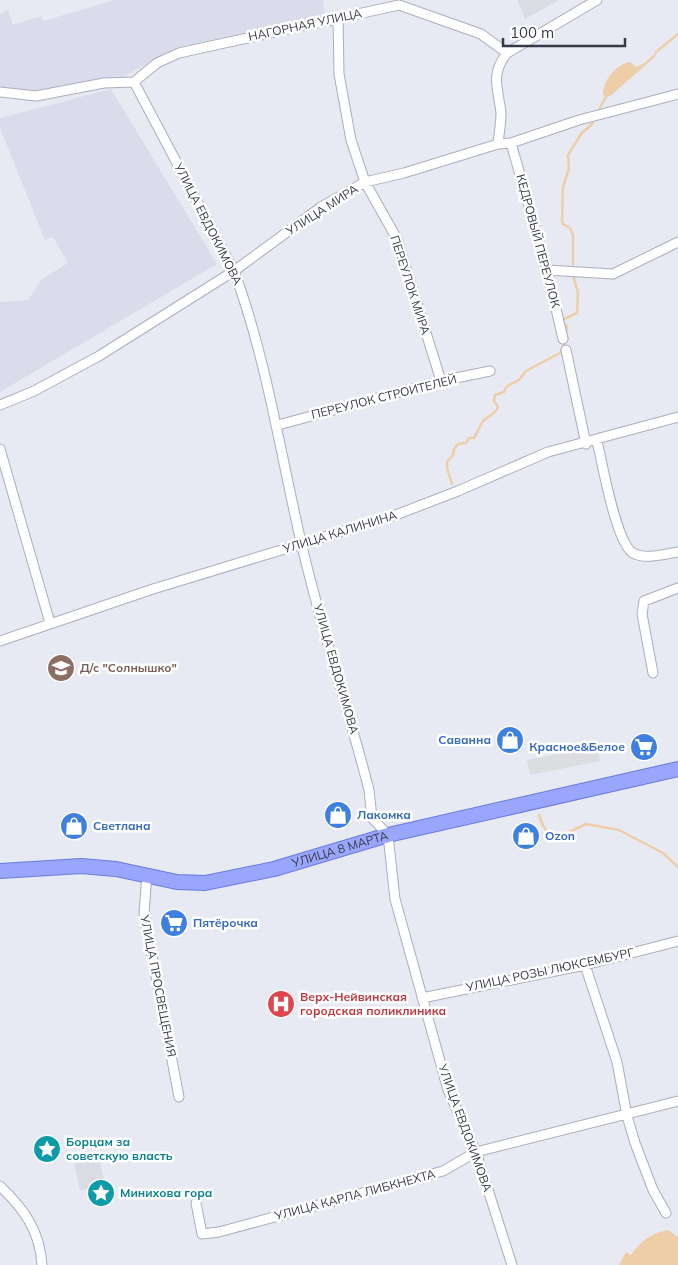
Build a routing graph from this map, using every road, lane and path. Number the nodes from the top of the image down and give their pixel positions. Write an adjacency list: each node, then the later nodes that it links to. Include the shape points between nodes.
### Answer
1 (597, 0): 3 (street)
2 (338, 18): 3 (street, НАГОРНАЯ УЛИЦА, via 400,5 481,34); 4 (street, НАГОРНАЯ УЛИЦА, via 178,53 157,63); 9 (street, ПЕРЕУЛОК МИРА, via 339,74 351,140)
3 (507, 53): 8 (street, via 499,63 496,77 501,114)
4 (134, 82): 5 (street, via 90,85 36,96); 12 (street, УЛИЦА ЕВДОКИМОВА)
5 (0, 92)
6 (678, 94): 7 (street, УЛИЦА МИРА, via 579,120)
7 (511, 143): 8 (street, УЛИЦА МИРА); 11 (street, КЕДРОВЫЙ ПЕРЕУЛОК)
8 (498, 144): 9 (street, УЛИЦА МИРА)
9 (365, 182): 12 (street, УЛИЦА МИРА, via 321,208); 16 (street, ПЕРЕУЛОК МИРА, via 397,239)
10 (678, 242): 11 (street, via 613,274)
11 (547, 270): 13 (street, КЕДРОВЫЙ ПЕРЕУЛОК)
12 (234, 271): 17 (street, УЛИЦА МИРА, via 90,361); 19 (street, УЛИЦА ЕВДОКИМОВА, via 255,333)
13 (563, 339)
14 (566, 350): 21 (street)
15 (490, 371): 16 (street, ПЕРЕУЛОК СТРОИТЕЛЕЙ)
16 (441, 381): 19 (street, ПЕРЕУЛОК СТРОИТЕЛЕЙ)
17 (0, 405)
18 (678, 417): 20 (street, УЛИЦА КАЛИНИНА)
19 (278, 425): 23 (street, УЛИЦА ЕВДОКИМОВА)
20 (597, 441): 21 (street, УЛИЦА КАЛИНИНА); 24 (street, via 619,531 627,548 640,556)
21 (586, 444): 23 (street, УЛИЦА КАЛИНИНА, via 542,454 394,516)
22 (0, 449): 26 (street)
23 (302, 545): 26 (street, УЛИЦА КАЛИНИНА, via 154,588); 30 (street, УЛИЦА ЕВДОКИМОВА, via 369,790 372,818)
24 (678, 552)
25 (678, 588): 28 (street, via 644,601 642,614)
26 (50, 623): 27 (street, УЛИЦА КАЛИНИНА)
27 (0, 641)
28 (653, 672)
29 (678, 770): 30 (main road, УЛИЦА 8 МАРТА)
30 (388, 835): 32 (main road, УЛИЦА 8 МАРТА, via 274,870 236,878 196,884); 35 (street, УЛИЦА ЕВДОКИМОВА, via 396,899)
31 (0, 871): 32 (main road, УЛИЦА 8 МАРТА, via 81,866)
32 (147, 875): 36 (street, УЛИЦА ПРОСВЕЩЕНИЯ, via 145,919)
33 (678, 941): 34 (street, УЛИЦА РОЗЫ ЛЮКСЕМБУРГ)
34 (585, 964): 35 (street, УЛИЦА РОЗЫ ЛЮКСЕМБУРГ); 38 (street, via 617,1062)
35 (422, 998): 39 (street, УЛИЦА ЕВДОКИМОВА, via 448,1090)
36 (179, 1096)
37 (678, 1101): 38 (street, УЛИЦА КАРЛА ЛИБКНЕХТА)
38 (627, 1116): 39 (street, УЛИЦА КАРЛА ЛИБКНЕХТА); 42 (street, via 653,1190)
39 (476, 1152): 41 (street, УЛИЦА КАРЛА ЛИБКНЕХТА, via 432,1174 232,1229 202,1234); 44 (street, УЛИЦА ЕВДОКИМОВА)
40 (0, 1186): 43 (street, via 31,1221 40,1246)
41 (196, 1203)
42 (666, 1212)
43 (42, 1265)
44 (512, 1265)

